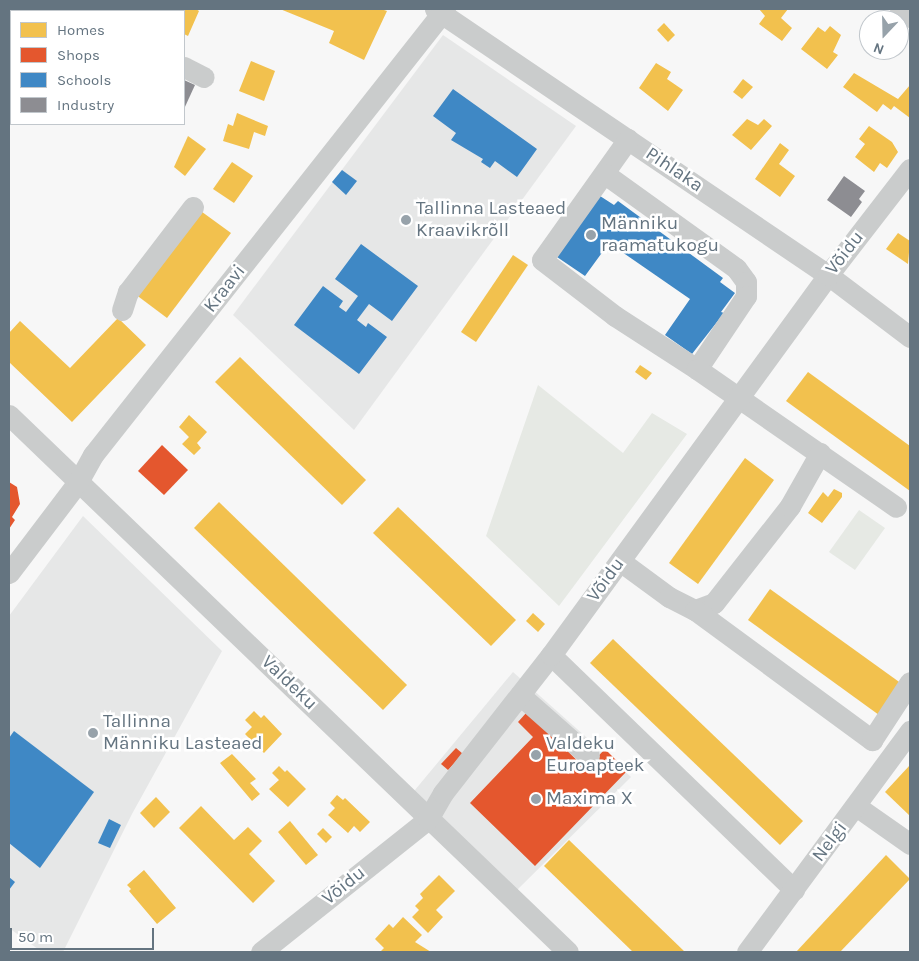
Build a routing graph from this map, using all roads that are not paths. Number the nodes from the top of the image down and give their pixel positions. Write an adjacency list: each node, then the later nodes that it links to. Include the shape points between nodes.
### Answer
1 (900, 9): 3 (street)
2 (441, 10): 6 (street, Pihlaka); 17 (street, Kraavi, via 100,448)
3 (910, 17)
4 (185, 68): 5 (street)
5 (204, 77)
6 (628, 139): 8 (street); 10 (street, Pihlaka)
7 (910, 169): 10 (street, Võidu)
8 (605, 174): 13 (street, via 736,268 746,282 746,296); 13 (street, via 542,260 615,316)
9 (193, 207): 11 (street, via 128,292)
10 (828, 275): 12 (street, Pihlaka); 14 (street, Võidu)
11 (122, 310)
12 (910, 336)
13 (697, 369): 14 (street)
14 (740, 396): 16 (street); 19 (street, Võidu)
15 (9, 415): 17 (street, Valdeku)
16 (820, 453): 18 (street); 21 (street, via 790,506 714,603)
17 (78, 482): 20 (street, Kraavi); 28 (street, Valdeku)
18 (896, 507)
19 (620, 561): 21 (street); 22 (street, Võidu)
20 (9, 573)
21 (694, 610): 23 (street, via 872,740)
22 (551, 655): 24 (street, Võidu); 30 (street)
23 (910, 682)
24 (520, 695): 26 (street); 28 (street, Võidu, via 443,793)
25 (910, 731): 27 (street, Nelgi)
26 (589, 756)
27 (856, 806): 29 (street); 30 (street, Nelgi)
28 (428, 819): 31 (street, Võidu); 32 (street, Valdeku)
29 (910, 844)
30 (794, 890): 33 (street, Nelgi)
31 (261, 952)
32 (568, 952)
33 (747, 952)

